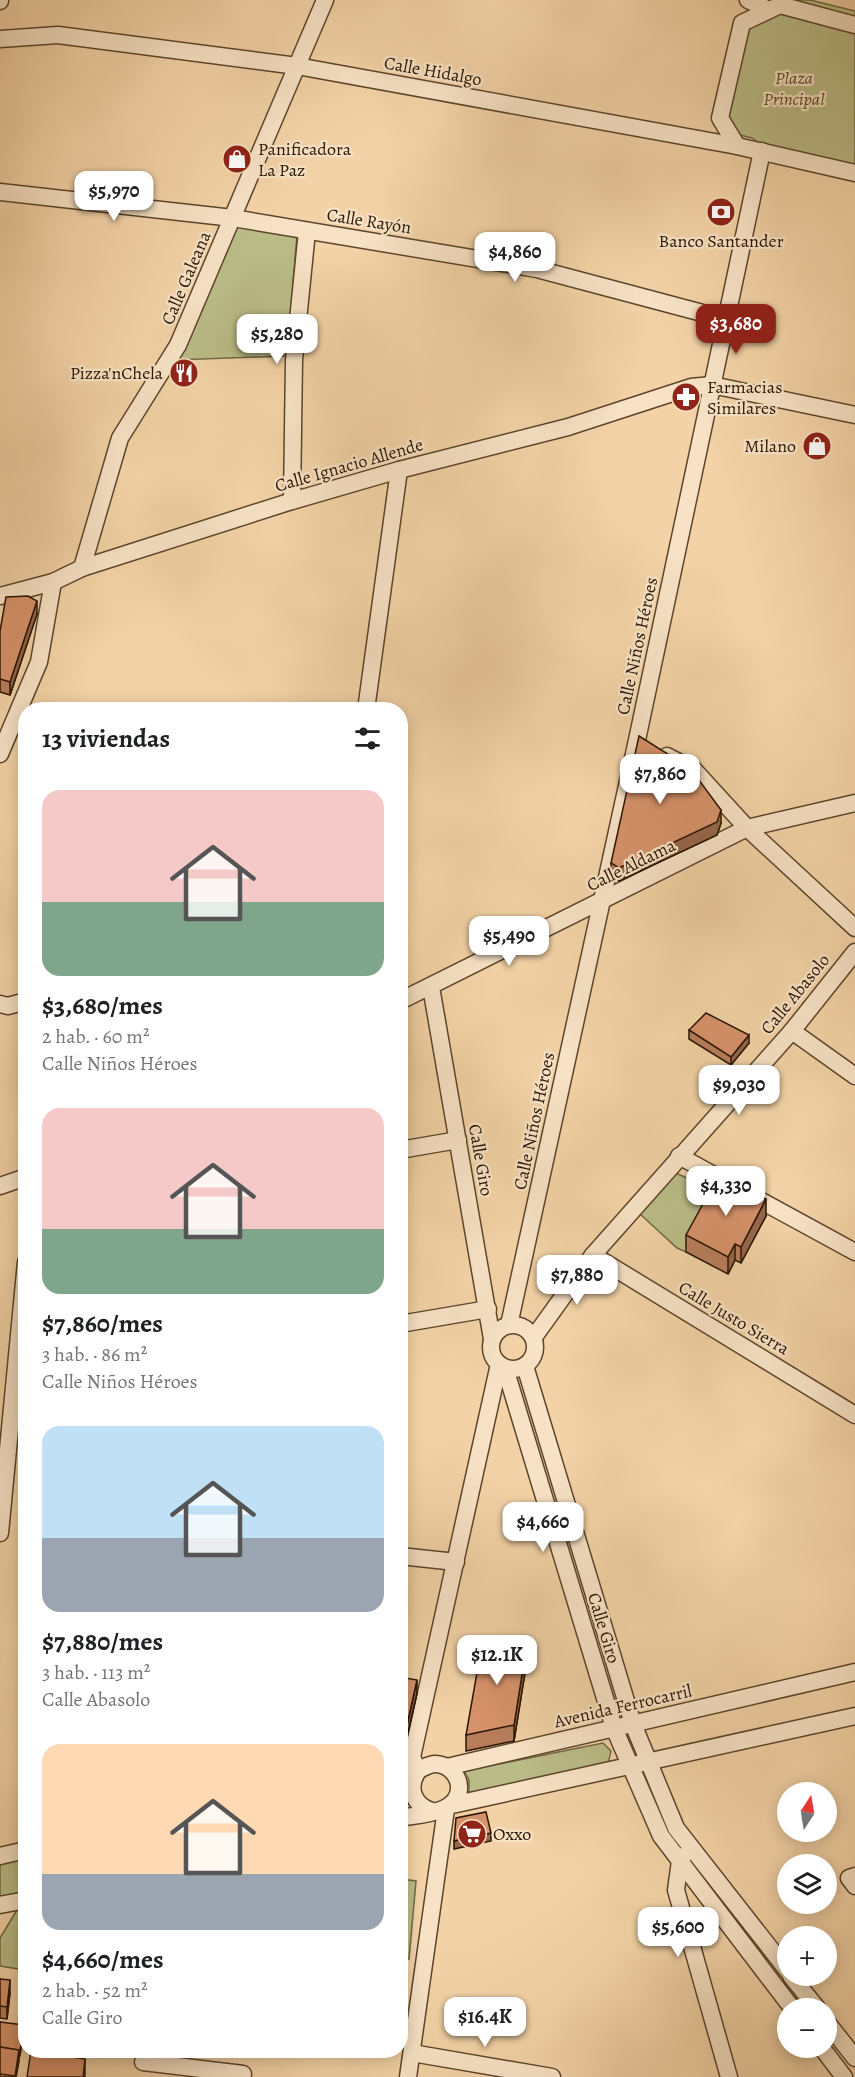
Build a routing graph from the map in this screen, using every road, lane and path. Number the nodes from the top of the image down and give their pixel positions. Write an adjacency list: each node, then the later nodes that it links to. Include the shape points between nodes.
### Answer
1 (325, 0): 6 (street, Calle Galeana)
2 (748, 0): 3 (street)
3 (777, 5): 4 (street); 7 (street, via 742,23 720,118)
4 (855, 24)
5 (0, 39): 6 (street, Calle Hidalgo, via 58,35)
6 (297, 66): 7 (street, Calle Hidalgo); 11 (street, Calle Galeana)
7 (737, 146): 8 (street, Calle Hidalgo)
8 (762, 151): 9 (street, Calle Hidalgo); 13 (street, Calle Niños Héroes)
9 (855, 174)
10 (0, 192): 11 (street, Calle Rayón)
11 (232, 218): 12 (street, Calle Rayón); 18 (street, Calle Galeana, via 178,345 120,438)
12 (307, 231): 13 (street, Calle Rayón, via 537,269); 17 (street, via 294,360)
13 (725, 319): 14 (street, Calle Niños Héroes)
14 (712, 385): 15 (street); 16 (street, Calle Ignacio Allende, via 691,387 568,427); 24 (street, Calle Niños Héroes)
15 (855, 415)
16 (399, 470): 17 (street, Calle Ignacio Allende); 22 (street)
17 (292, 501): 18 (street, Calle Ignacio Allende)
18 (82, 568): 19 (street, Calle Ignacio Allende)
19 (53, 582): 20 (street, Calle Ignacio Allende); 21 (street, via 39,662)
20 (0, 596)
21 (22, 702)
22 (367, 702)
23 (18, 712): 25 (street)
24 (637, 740): 27 (street, via 694,770); 28 (street, Calle Niños Héroes)
25 (0, 754)
26 (855, 802): 27 (street, Calle Aldama)
27 (747, 828): 28 (street, Calle Aldama); 29 (street)
28 (602, 901): 31 (street, Calle Aldama); 47 (street, Calle Niños Héroes)
29 (855, 928)
30 (855, 952): 35 (street, Calle Abasolo)
31 (431, 987): 32 (street, Calle Aldama); 37 (street, Calle Giro)
32 (408, 997)
33 (18, 1003): 34 (street)
34 (0, 1004)
35 (792, 1031): 36 (street); 39 (street, Calle Abasolo)
36 (855, 1076)
37 (458, 1140): 38 (street); 44 (street, Calle Giro)
38 (408, 1149)
39 (679, 1156): 42 (street); 43 (street, Calle Abasolo)
40 (18, 1180): 41 (street)
41 (0, 1186)
42 (855, 1252)
43 (593, 1255): 48 (street, Calle Abasolo); 53 (street, Calle Justo Sierra)
44 (488, 1309): 46 (street); 49 (street, Calle Giro)
45 (18, 1315): 52 (street)
46 (408, 1323)
47 (509, 1324): 48 (street, via 524,1327); 49 (street)
48 (534, 1336): 51 (street, via 536,1350)
49 (492, 1340): 50 (street, via 491,1353)
50 (502, 1366): 51 (street); 56 (street); 60 (street, Calle Giro)
51 (525, 1366): 59 (street, Calle Giro)
52 (7, 1388): 54 (street)
53 (855, 1415)
54 (0, 1533)
55 (408, 1557): 56 (street)
56 (456, 1562): 64 (street, via 412,1757)
57 (855, 1672): 59 (street, Avenida Ferrocarril)
58 (855, 1716): 61 (street)
59 (633, 1724): 60 (street, Avenida Ferrocarril); 61 (street, Calle Giro)
60 (614, 1728): 62 (street, Calle Giro); 63 (street, Avenida Ferrocarril)
61 (648, 1762): 62 (street); 68 (street, Calle Giro, via 676,1828)
62 (631, 1766): 66 (street); 71 (street, Calle Giro, via 661,1836)
63 (447, 1767): 64 (street, Avenida Ferrocarril, via 432,1764); 66 (street, via 454,1772 459,1786 456,1799)
64 (418, 1771): 65 (street, Avenida Ferrocarril); 66 (street, via 412,1793 420,1805)
65 (408, 1773)
66 (443, 1808): 67 (street); 79 (street)
67 (408, 1816)
68 (691, 1846): 71 (street); 74 (street, Calle Giro)
69 (18, 1852): 70 (street)
70 (0, 1856)
71 (680, 1861): 76 (street, Calle Giro); 87 (street, via 676,1890)
72 (18, 1902): 73 (street)
73 (0, 1905)
74 (777, 1957)
75 (799, 1986): 77 (street)
76 (784, 1998)
77 (809, 1998)
78 (837, 2035): 81 (street)
79 (412, 2054): 84 (street); 85 (street)
80 (830, 2058): 88 (street)
81 (855, 2058)
82 (142, 2063): 83 (street)
83 (243, 2074)
84 (524, 2075): 86 (street)
85 (408, 2077)
86 (552, 2077)
87 (729, 2077)
88 (844, 2077)

